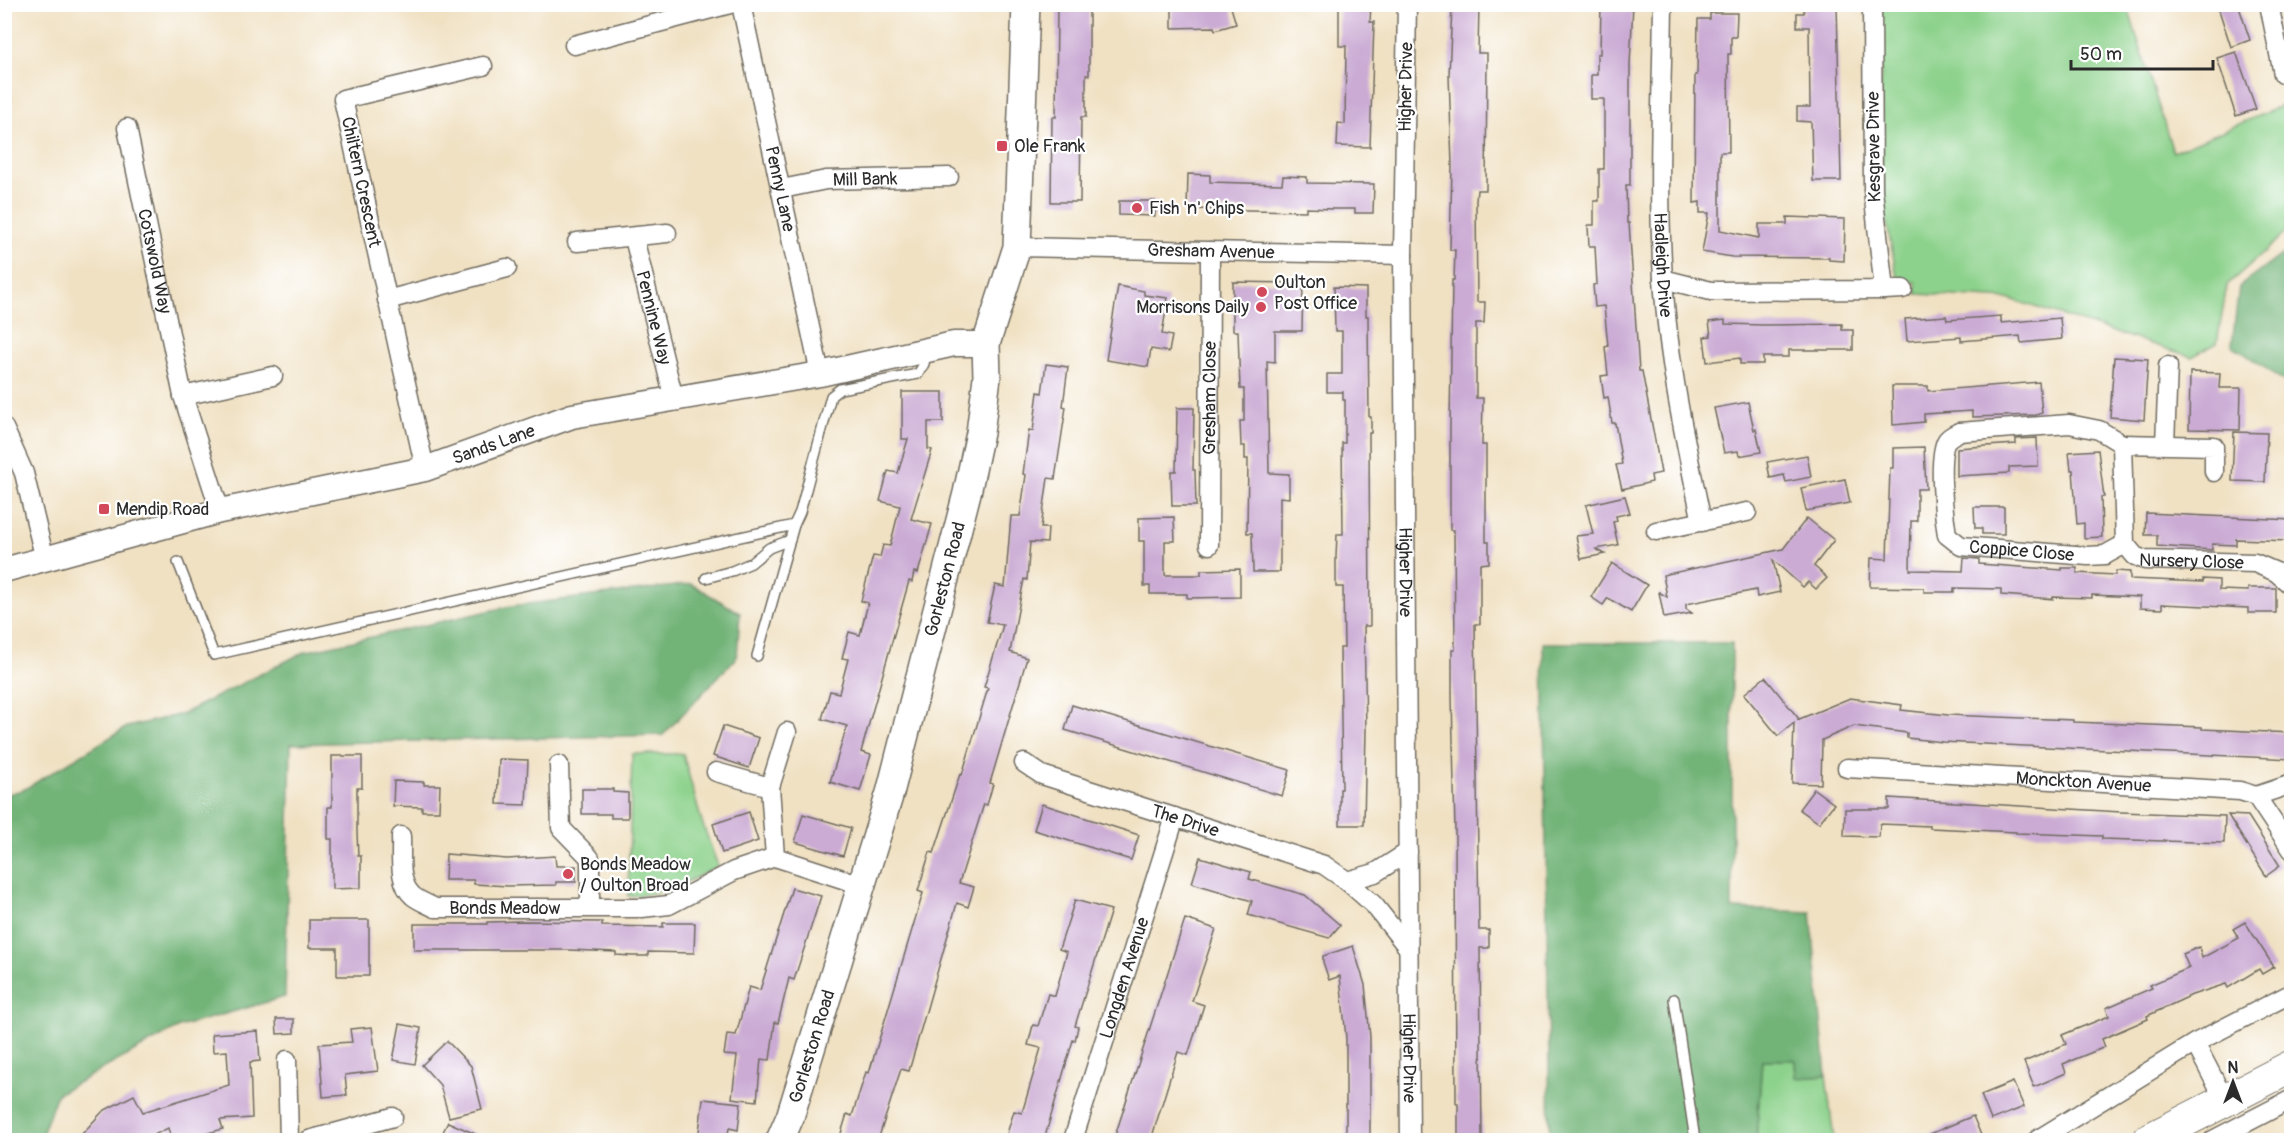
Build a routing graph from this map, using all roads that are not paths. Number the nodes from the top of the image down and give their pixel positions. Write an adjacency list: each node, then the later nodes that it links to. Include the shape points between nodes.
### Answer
1 (730, 4): 8 (street)
2 (741, 4): 13 (street, Penny Lane)
3 (1026, 4): 17 (main road, Gorleston Road)
4 (1407, 4): 19 (street, Higher Drive)
5 (1663, 4): 21 (street, Hadleigh Drive)
6 (1872, 4): 23 (street, Kesgrave Drive, via 1873,190)
7 (2269, 4): 10 (street)
8 (573, 45)
9 (483, 66): 24 (street, Chiltern Crescent, via 343,99)
10 (2283, 74)
11 (127, 128): 30 (street, Cotswold Way)
12 (949, 177): 13 (street, Mill Bank, via 826,180)
13 (782, 189): 28 (street, Penny Lane)
14 (667, 233): 15 (street)
15 (634, 238): 16 (street); 31 (street, Pennine Way)
16 (577, 242)
17 (1017, 247): 18 (street, Gresham Avenue); 25 (main road, Gorleston Road)
18 (1210, 251): 19 (street, Gresham Avenue); 43 (street, Gresham Close)
19 (1403, 255): 62 (street, Higher Drive)
20 (507, 268): 24 (street)
21 (1663, 279): 23 (street, via 1711,291); 39 (street, Hadleigh Drive, via 1678,410)
22 (1903, 289): 23 (street)
23 (1884, 290)
24 (387, 300): 35 (street, Chiltern Crescent)
25 (986, 344): 26 (street, Sands Lane, via 954,344); 65 (main road, Gorleston Road, via 987,377 968,493 900,756)
26 (926, 350): 28 (street, Sands Lane); 40 (lane, via 918,374 840,389 831,396)
27 (2168, 366): 34 (street)
28 (820, 374): 31 (street, Sands Lane)
29 (273, 376): 30 (street)
30 (183, 396): 37 (street, Cotswold Way)
31 (674, 399): 35 (street, Sands Lane, via 572,416)
32 (4, 428): 45 (street, via 24,473)
33 (2122, 444): 34 (street); 44 (street, Nursery Close); 44 (street, Coppice Close, via 2099,430 2069,424 1959,432 1948,439 1942,451 1941,539 1961,546 2088,556 2105,555)
34 (2165, 444): 36 (street, via 2214,446)
35 (425, 469): 37 (street, Sands Lane)
36 (2214, 472)
37 (220, 511): 45 (street, Sands Lane)
38 (1747, 512): 39 (street)
39 (1702, 522): 41 (street)
40 (794, 525): 42 (lane); 46 (lane, via 214,655)
41 (1656, 531)
42 (790, 540): 48 (lane, via 769,548 751,564); 50 (lane)
43 (1209, 544)
44 (2125, 544): 49 (street, Nursery Close, via 2135,556 2145,560 2255,562 2276,572)
45 (45, 560): 47 (street, Sands Lane)
46 (178, 562)
47 (4, 570)
48 (706, 578)
49 (2292, 586)
50 (757, 656)
51 (787, 732): 57 (street)
52 (1024, 763): 59 (street, The Drive, via 1042,775)
53 (559, 765): 66 (street, via 561,828 590,858)
54 (1847, 768): 58 (street, Monckton Avenue, via 2230,790)
55 (716, 772): 57 (street)
56 (2292, 784): 58 (street)
57 (770, 787): 63 (street)
58 (2256, 796): 61 (street)
59 (1175, 817): 64 (street, The Drive, via 1324,865); 81 (street, Longden Avenue)
60 (401, 836): 66 (street, Bonds Meadow, via 405,884 413,896 435,908)
61 (2292, 850)
62 (1408, 852): 64 (street, via 1375,873); 67 (street, Higher Drive)
63 (775, 857): 65 (street); 66 (street, Bonds Meadow, via 734,872 669,905)
64 (1347, 881): 67 (street, The Drive, via 1374,905)
65 (861, 885): 80 (main road, Gorleston Road)
66 (590, 907)
67 (1408, 948): 82 (street, Higher Drive)
68 (2292, 993): 70 (street)
69 (1674, 999): 83 (lane)
70 (2195, 1043): 74 (street); 84 (street)
71 (287, 1060): 78 (street)
72 (2292, 1066): 74 (highway)
73 (2292, 1099): 76 (street)
74 (2225, 1101): 77 (highway)
75 (393, 1117): 79 (street)
76 (2232, 1136): 85 (street)
77 (2165, 1137)
78 (289, 1140)
79 (309, 1140)
80 (780, 1140)
81 (1073, 1140)
82 (1410, 1140)
83 (1695, 1140)
84 (2037, 1140)
85 (2213, 1140)

